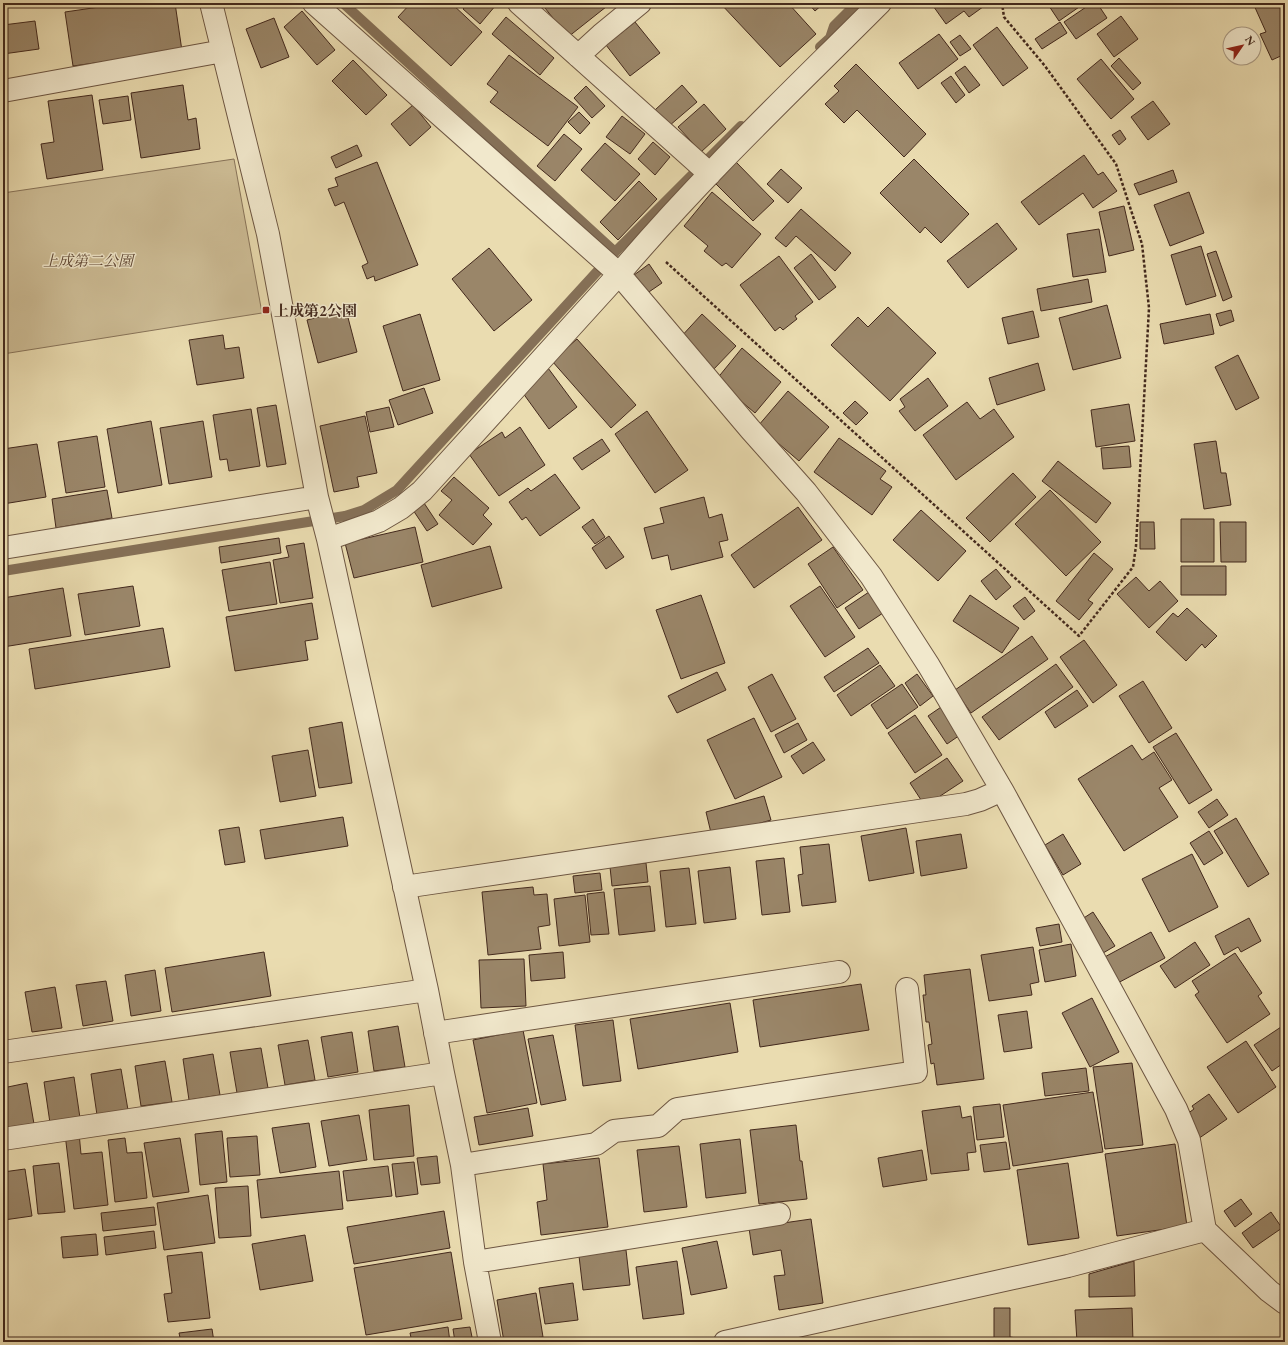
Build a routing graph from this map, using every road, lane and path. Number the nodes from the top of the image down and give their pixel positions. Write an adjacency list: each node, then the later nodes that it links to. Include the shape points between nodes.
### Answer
1 (211, 3): 7 (street)
2 (314, 3): 12 (street)
3 (519, 3): 8 (street)
4 (640, 3): 8 (street)
5 (880, 3): 10 (street)
6 (1002, 3): 11 (path, via 1004,17 1045,66 1116,164 1142,244 1149,308 1133,567 1079,636)
7 (223, 51): 9 (street); 13 (street, via 268,234)
8 (578, 56): 10 (street)
9 (3, 91)
10 (703, 168): 11 (street)
11 (645, 243): 12 (street)
12 (609, 265): 14 (street, via 422,491 379,521); 16 (street, via 806,492 871,576 929,666)
13 (319, 503): 14 (street); 15 (street)
14 (327, 535): 17 (street)
15 (3, 548)
16 (1002, 790): 17 (street, via 966,804); 27 (street, via 1176,1109 1189,1140)
17 (404, 887): 20 (street)
18 (839, 972): 21 (street)
19 (907, 989): 25 (street, via 916,1072 677,1109 658,1126 614,1131 596,1144)
20 (427, 990): 21 (street); 22 (street)
21 (436, 1033): 23 (street)
22 (3, 1052)
23 (443, 1073): 24 (street); 25 (street)
24 (3, 1139)
25 (462, 1164): 28 (street)
26 (779, 1214): 28 (street)
27 (1204, 1230): 29 (street); 31 (street, via 1068,1266)
28 (475, 1262): 30 (street)
29 (1285, 1303)
30 (490, 1342)
31 (725, 1342)

